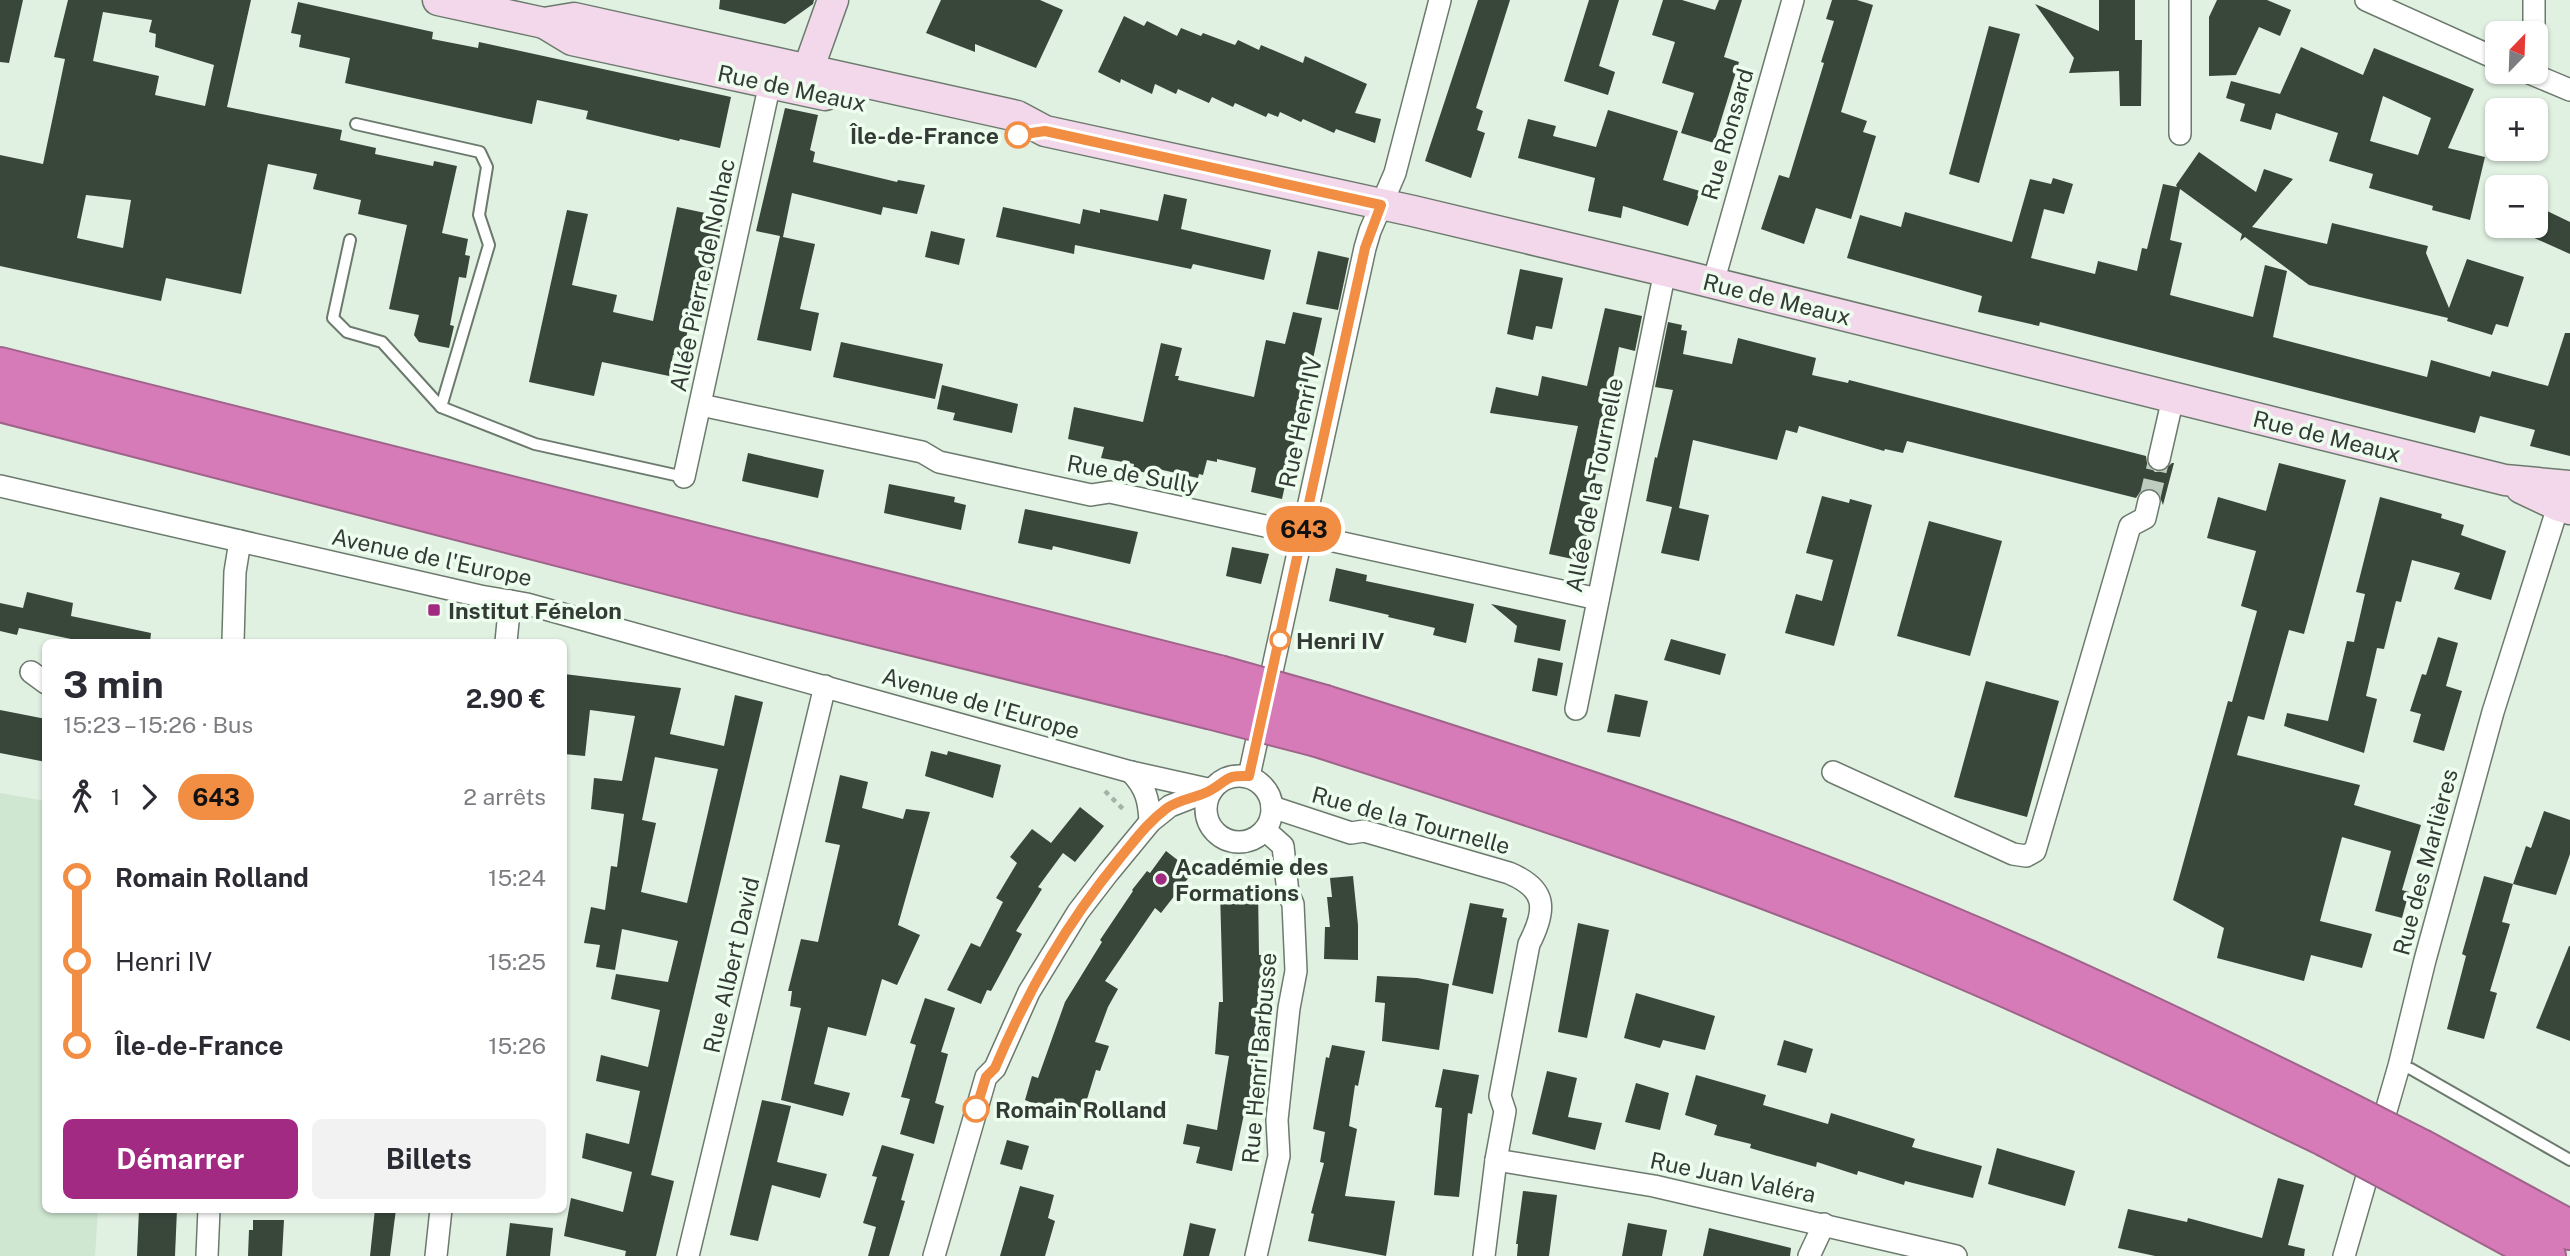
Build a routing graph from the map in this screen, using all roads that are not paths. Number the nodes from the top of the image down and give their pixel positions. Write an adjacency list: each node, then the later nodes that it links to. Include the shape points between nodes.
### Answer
1 (438, 0): 9 (main road, Rue de Meaux)
2 (833, 0): 12 (main road)
3 (1440, 0): 20 (street, Rue Henri IV, via 1395,173)
4 (1793, 0): 23 (street, Rue Ronsard)
5 (2180, 0): 19 (street)
6 (2366, 0): 11 (street)
7 (2534, 0): 8 (street)
8 (2534, 21)
9 (544, 23): 10 (main road, Rue de Meaux); 12 (main road, Rue de Meaux, via 574,18)
10 (572, 40): 12 (main road, via 600,34 769,72); 14 (main road, Rue de Meaux)
11 (2485, 53)
12 (808, 70): 16 (main road, Rue de Meaux)
13 (2548, 80): 15 (street)
14 (769, 83): 16 (main road, via 801,79 948,110); 18 (main road, Rue de Meaux, via 1013,135); 27 (street, Allée Pierre de Nolhac)
15 (2570, 90)
16 (969, 106): 18 (main road, Rue de Meaux, via 1017,116)
17 (356, 124): 28 (lane, via 480,152 487,167 479,215 489,245)
18 (1045, 131): 20 (main road, Rue de Meaux)
19 (2180, 134)
20 (1381, 205): 22 (main road, Rue de Meaux); 34 (street, Rue Henri IV, via 1365,248)
21 (350, 240): 28 (lane, via 333,318 347,332 382,342)
22 (1665, 271): 23 (main road, Rue de Meaux); 36 (street, Allée de la Tournelle)
23 (1713, 283): 25 (main road, Rue de Meaux)
24 (0, 368): 41 (highway)
25 (2173, 398): 29 (street); 32 (main road, Rue de Meaux)
26 (0, 402): 41 (highway, via 740,593)
27 (701, 405): 30 (street, Allée Pierre de Nolhac); 34 (street, Rue de Sully, via 922,452 939,462 1091,495 1110,492)
28 (441, 407): 30 (lane, via 535,444)
29 (2159, 459)
30 (684, 477)
31 (0, 486): 35 (street, Avenue de l'Europe)
32 (2566, 496): 52 (street, Rue des Marlières, via 2493,712)
33 (2149, 501): 43 (street, via 2145,518 2130,526 2035,851 2026,856 2013,854)
34 (1303, 534): 36 (street, Rue de Sully); 45 (street, Rue Henri IV)
35 (240, 541): 37 (street, Avenue de l'Europe); 38 (street)
36 (1598, 599): 42 (street, Allée de la Tournelle)
37 (510, 601): 39 (street); 40 (street, Avenue de l'Europe)
38 (233, 639)
39 (506, 639)
40 (824, 686): 44 (street, Avenue de l'Europe); 62 (street, Rue Albert David)
41 (1214, 692): 55 (highway, bridge, via 1321,721 1839,918 2170,1062 2331,1121)
42 (1576, 709)
43 (1833, 772)
44 (1140, 775): 46 (street, Avenue de l'Europe); 47 (street, Avenue de l'Europe); 50 (street, via 1149,801)
45 (1249, 776): 46 (street, via 1222,780); 48 (street, via 1270,795)
46 (1212, 790): 47 (street); 49 (street)
47 (1186, 798): 49 (street, Avenue de l'Europe); 50 (street)
48 (1272, 807): 51 (street); 53 (street, Rue de la Tournelle, via 1351,833 1364,831 1509,873 1537,890 1541,906 1529,944 1500,1096 1505,1111)
49 (1207, 816): 51 (street, via 1211,827 1232,841 1251,840)
50 (1141, 820): 63 (street, via 1029,992 995,1068 986,1077)
51 (1265, 830): 64 (street, Rue Henri Barbusse, via 1283,846 1293,905 1296,971 1278,1120 1279,1156)
52 (2399, 1066): 54 (lane); 68 (street, Rue des Marlières)
53 (1496, 1160): 58 (street, Rue Juan Valéra, via 1654,1186); 65 (street, Rue de la Tournelle)
54 (2570, 1160)
55 (2417, 1166): 59 (highway); 69 (highway)
56 (209, 1213): 60 (street)
57 (441, 1213): 61 (street)
58 (1824, 1224): 66 (street); 67 (street, Rue Juan Valéra)
59 (2570, 1230)
60 (207, 1256)
61 (436, 1256)
62 (688, 1256)
63 (934, 1256)
64 (1256, 1256)
65 (1484, 1256)
66 (1809, 1256)
67 (1956, 1256)
68 (2344, 1256)
69 (2546, 1256)

